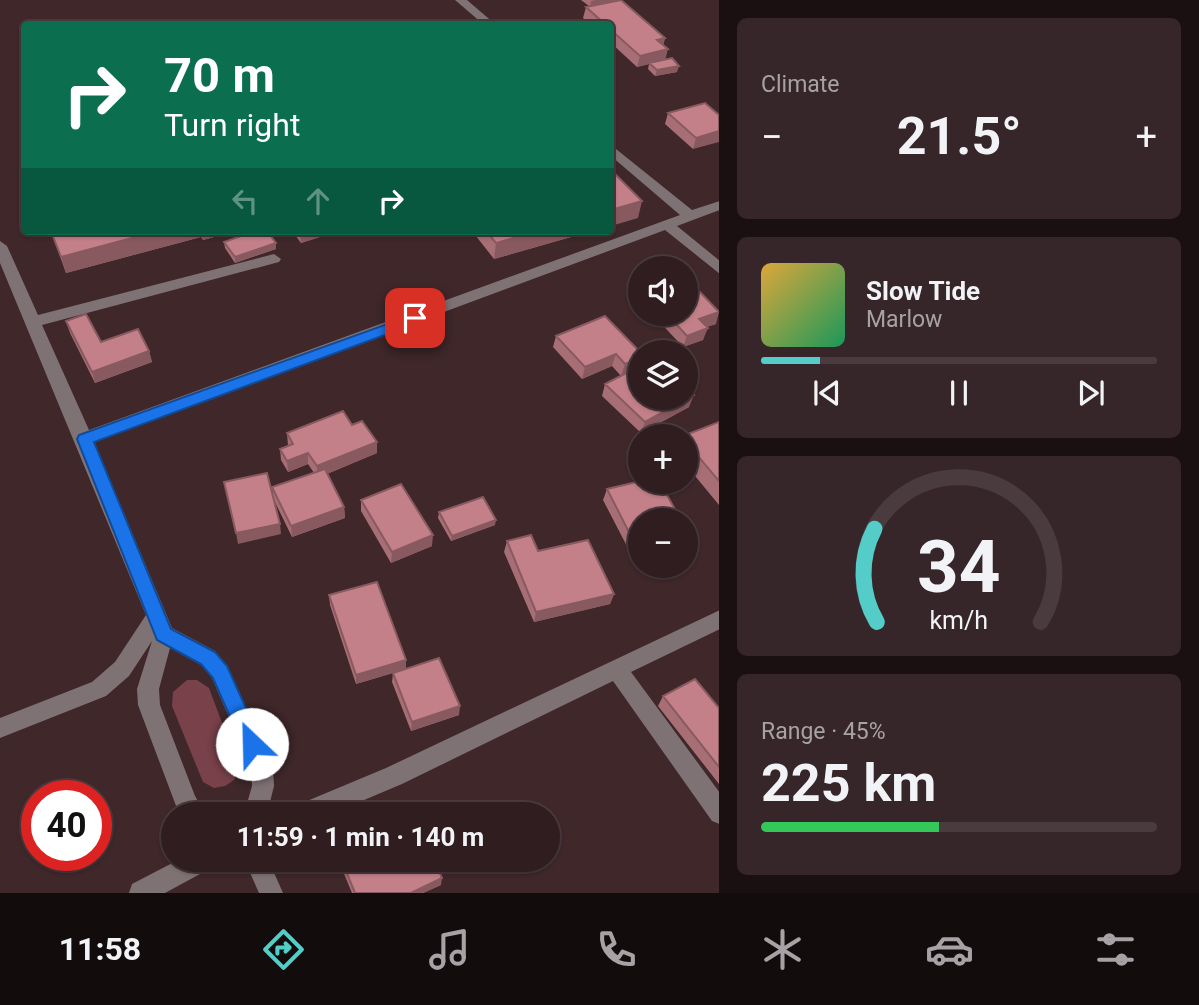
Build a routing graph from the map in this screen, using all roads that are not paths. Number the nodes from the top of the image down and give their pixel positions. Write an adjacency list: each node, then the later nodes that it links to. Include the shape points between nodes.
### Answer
1 (460, 0): 2 (street)
2 (485, 21)
3 (614, 152): 5 (street)
4 (719, 205): 5 (street)
5 (691, 217): 6 (street)
6 (669, 226): 9 (street); 11 (street)
7 (0, 246): 10 (street)
8 (274, 259): 10 (street)
9 (719, 269)
10 (34, 322): 11 (street)
11 (85, 439): 13 (street)
12 (719, 619): 14 (street)
13 (160, 626): 15 (street, via 99,689); 16 (street, via 149,705); 17 (street, via 208,658 220,672 262,768)
14 (617, 670): 18 (street); 19 (street)
15 (0, 728)
16 (186, 802)
17 (259, 802)
18 (332, 802)
19 (719, 813)
20 (181, 872): 22 (street)
21 (262, 872): 23 (street)
22 (141, 893)
23 (271, 893)

